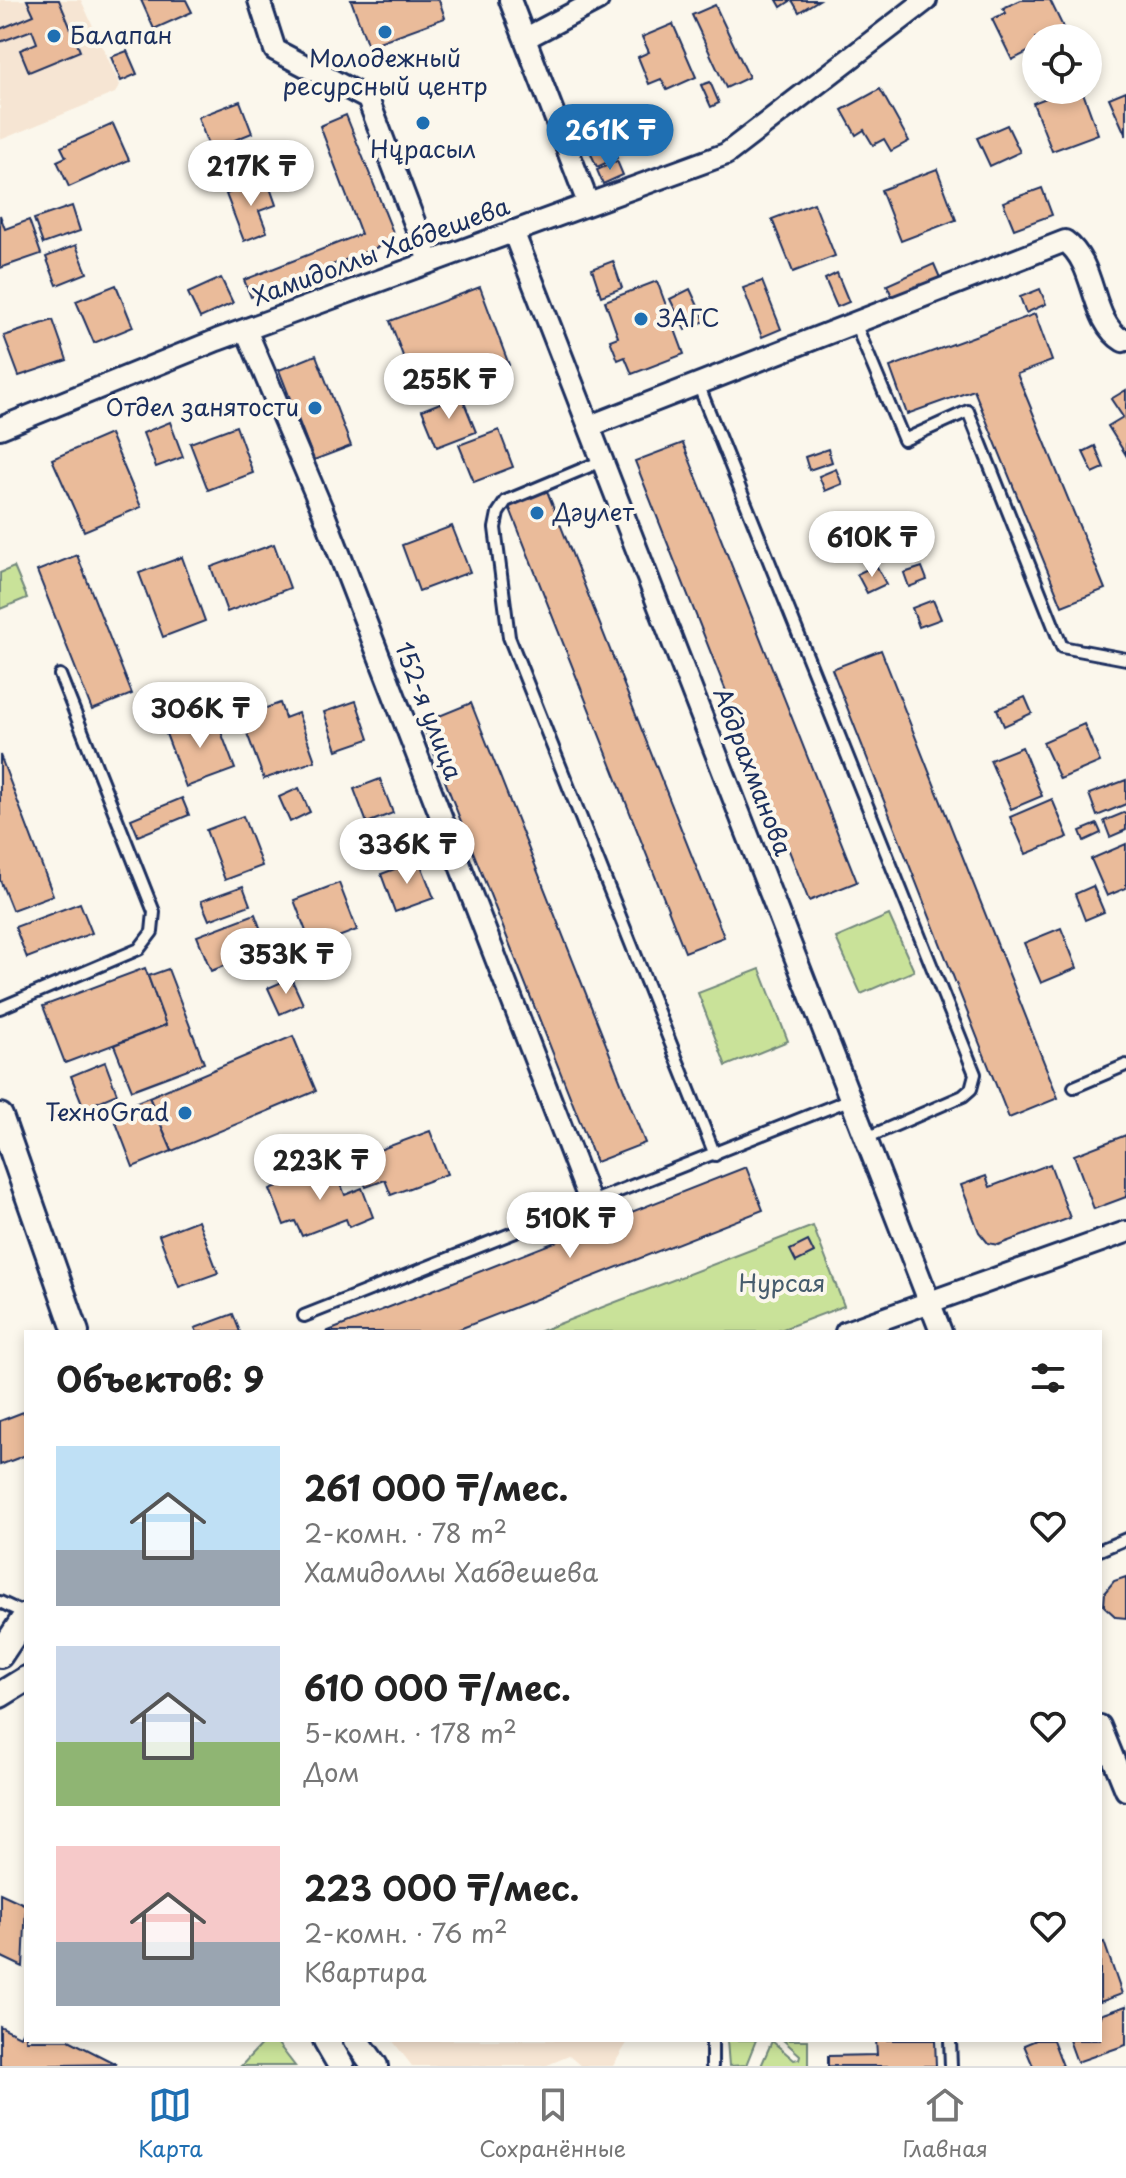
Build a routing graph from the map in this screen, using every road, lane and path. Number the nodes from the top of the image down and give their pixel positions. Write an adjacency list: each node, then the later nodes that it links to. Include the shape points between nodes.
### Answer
1 (259, 0): 8 (street, via 275,50 368,99)
2 (510, 0): 5 (street)
3 (598, 0): 5 (street)
4 (926, 0): 6 (street, Хамидоллы Хабдешева, via 726,154)
5 (526, 38): 6 (street)
6 (588, 203): 7 (street, Хамидоллы Хабдешева)
7 (513, 231): 8 (street, Хамидоллы Хабдешева); 13 (street, Абдрахманова)
8 (429, 261): 10 (street, Хамидоллы Хабдешева)
9 (855, 323): 11 (street, via 1065,241 1085,263 1111,334); 12 (street); 16 (lane, via 904,440 968,411 1062,647)
10 (246, 330): 14 (street, Хамидоллы Хабдешева); 25 (street, 152-я улица, via 322,509)
11 (1126, 339)
12 (698, 384): 13 (street); 23 (lane, via 975,1074 963,1096)
13 (590, 426): 15 (street, Абдрахманова)
14 (0, 428)
15 (602, 461): 21 (street, Абдрахманова); 24 (lane, via 506,501 498,513 495,528 509,637)
16 (1126, 659)
17 (60, 675): 18 (lane, via 154,912 152,932 139,949)
18 (0, 1008)
19 (1126, 1065): 20 (lane)
20 (1074, 1087)
21 (851, 1099): 23 (street, Абдрахманова); 24 (lane)
22 (0, 1116): 29 (street)
23 (866, 1138): 27 (street, Абдрахманова)
24 (715, 1155): 25 (lane)
25 (591, 1204): 28 (lane)
26 (1126, 1232): 27 (street)
27 (928, 1301): 30 (street); 31 (street, Абдрахманова)
28 (304, 1316)
29 (75, 1330)
30 (851, 1330)
31 (940, 1330)
32 (1126, 1539): 33 (lane)
33 (1102, 1549)
34 (0, 1602): 35 (lane)
35 (24, 1614)
36 (24, 1618): 38 (street)
37 (24, 1642): 39 (street)
38 (0, 1655)
39 (0, 1665)
40 (24, 1680): 42 (street)
41 (24, 1692): 42 (street)
42 (0, 1696)
43 (1102, 1731): 44 (street)
44 (1126, 1790)
45 (327, 2042): 49 (street)
46 (357, 2042): 50 (street)
47 (712, 2042): 51 (lane)
48 (950, 2042): 52 (lane)
49 (341, 2066)
50 (375, 2066)
51 (712, 2066)
52 (951, 2066)

